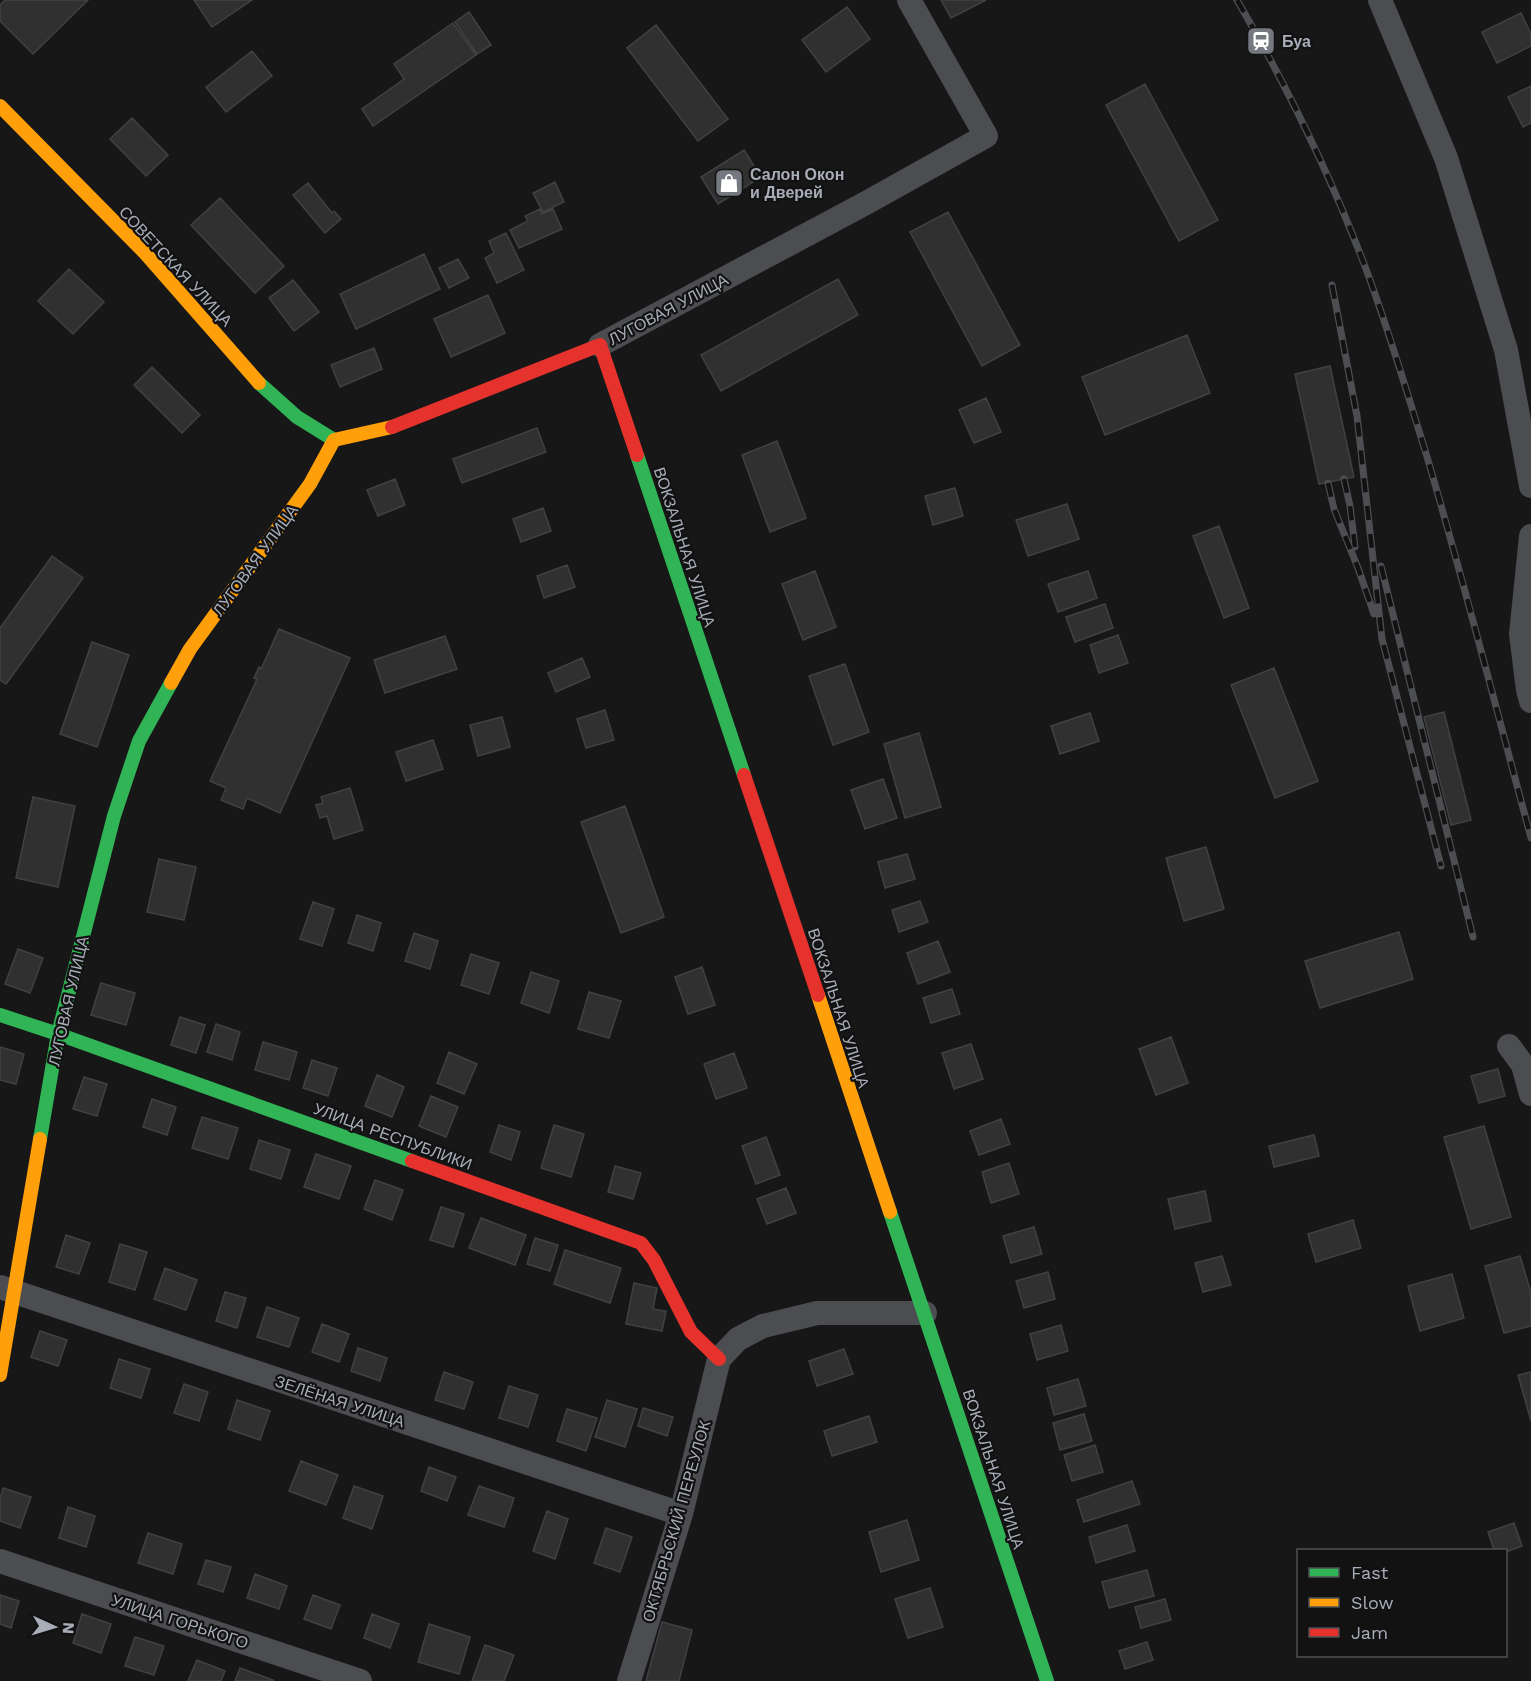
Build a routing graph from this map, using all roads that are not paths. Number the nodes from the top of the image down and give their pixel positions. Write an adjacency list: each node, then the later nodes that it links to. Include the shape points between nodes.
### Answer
1 (909, 0): 4 (street, ЛУГОВАЯ УЛИЦА, via 986,136)
2 (1380, 0): 6 (street, via 1446,158 1502,338)
3 (0, 106): 5 (street, СОВЕТСКАЯ УЛИЦА, via 144,252 261,385 297,417)
4 (600, 345): 5 (street, ЛУГОВАЯ УЛИЦА, via 389,428); 14 (street, ВОКЗАЛЬНАЯ УЛИЦА)
5 (334, 440): 10 (street, ЛУГОВАЯ УЛИЦА, via 310,484 190,648 139,741 114,816)
6 (1531, 486)
7 (1531, 536): 8 (street, via 1521,634)
8 (1531, 701)
9 (0, 1015): 10 (street, УЛИЦА РЕСПУБЛИКИ)
10 (58, 1034): 13 (street, ЛУГОВАЯ УЛИЦА); 15 (street, УЛИЦА РЕСПУБЛИКИ, via 641,1243 654,1260 691,1332)
11 (1509, 1046): 12 (street, via 1523,1065)
12 (1531, 1094)
13 (7, 1290): 16 (street, ЛУГОВАЯ УЛИЦА); 17 (street, ЗЕЛЁНАЯ УЛИЦА)
14 (925, 1313): 15 (street, via 817,1313 763,1326 738,1340); 21 (street, ВОКЗАЛЬНАЯ УЛИЦА)
15 (719, 1359): 17 (street, ОКТЯБРЬСКИЙ ПЕРЕУЛОК)
16 (0, 1375)
17 (681, 1514): 20 (street, ОКТЯБРЬСКИЙ ПЕРЕУЛОК)
18 (0, 1561): 19 (street, УЛИЦА ГОРЬКОГО)
19 (360, 1681)
20 (629, 1681)
21 (1047, 1681)

